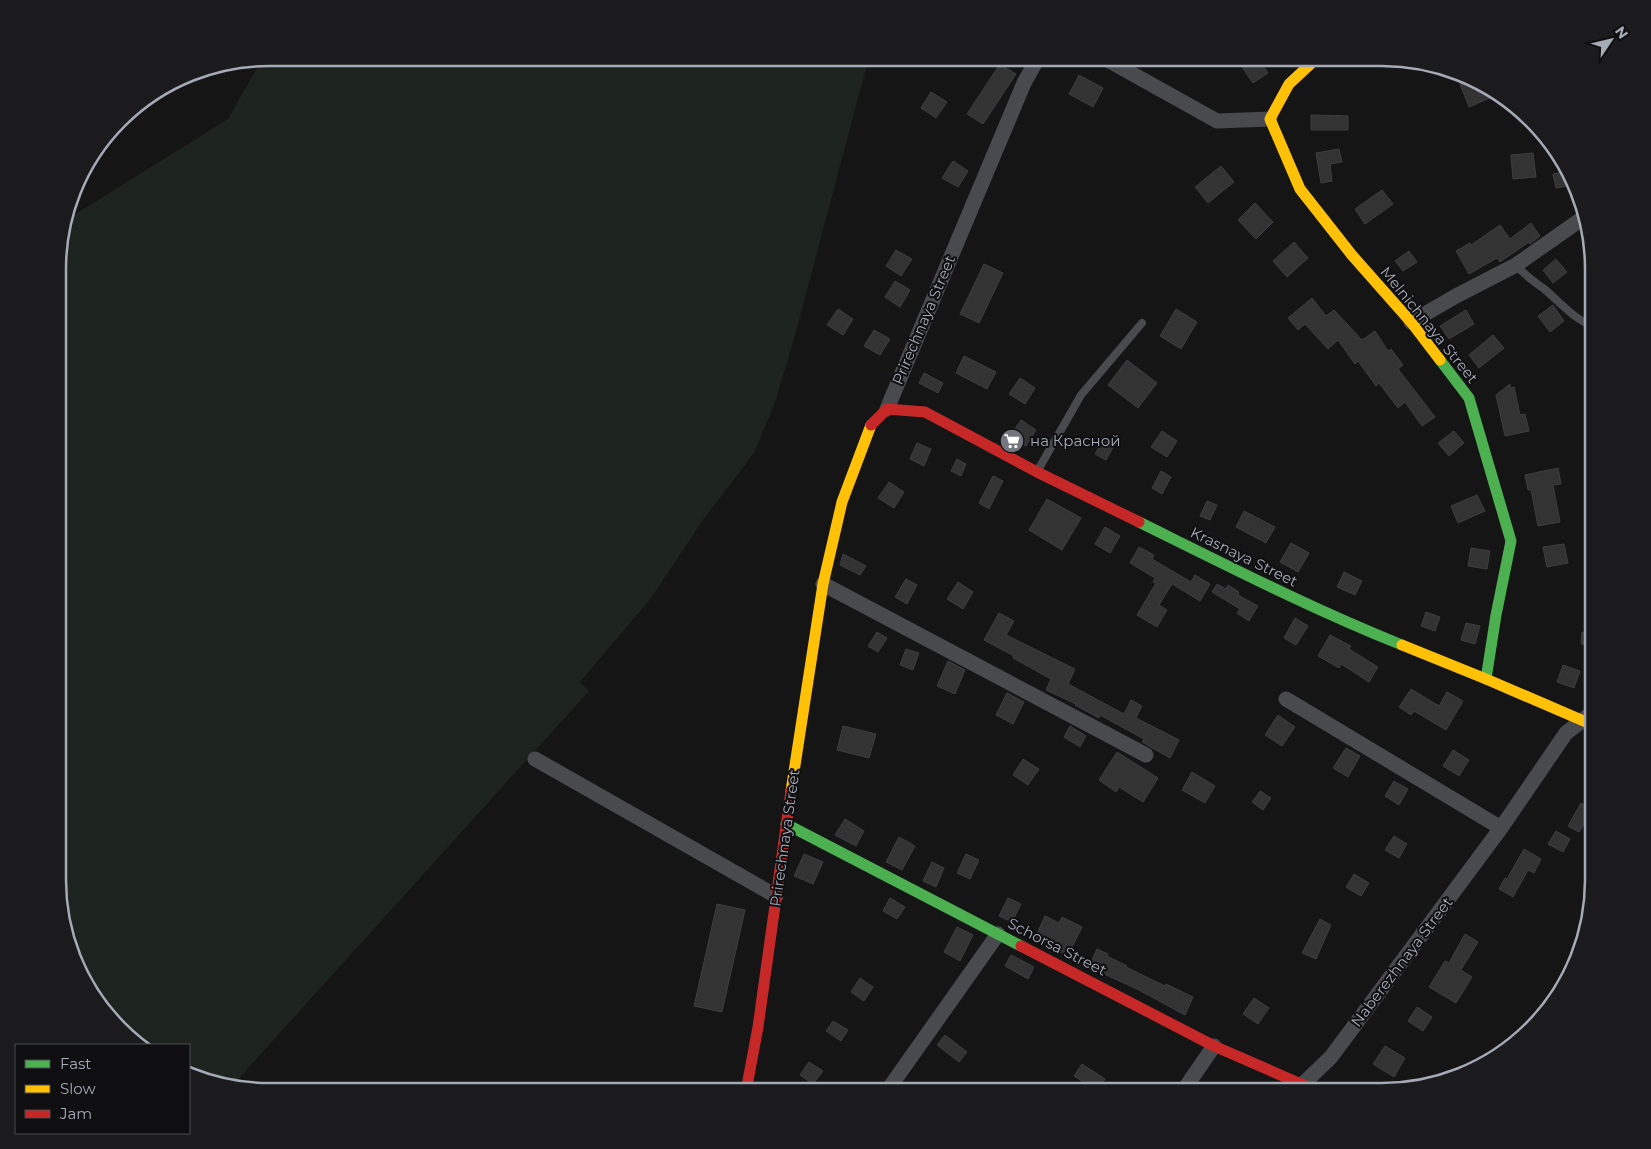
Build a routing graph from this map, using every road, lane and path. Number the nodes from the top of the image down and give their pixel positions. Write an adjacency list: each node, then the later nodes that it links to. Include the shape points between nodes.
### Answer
1 (1034, 66): 10 (street, Prirechnaya Street)
2 (1131, 66): 4 (street, via 1218,121)
3 (1308, 66): 4 (street, via 1289,84)
4 (1270, 119): 8 (street, Melnichnaya Street, via 1300,189)
5 (1579, 221): 6 (street)
6 (1516, 265): 7 (lane, via 1525,276); 8 (street)
7 (1585, 321)
8 (1411, 322): 13 (street, Melnichnaya Street, via 1469,398 1511,541)
9 (1142, 323): 11 (lane, via 1081,395)
10 (887, 409): 11 (street, Krasnaya Street, via 925,412); 12 (street, Prirechnaya Street, via 870,426 842,502)
11 (1036, 472): 13 (street, Krasnaya Street, via 1371,633)
12 (823, 584): 17 (street); 19 (street, Prirechnaya Street)
13 (1486, 679): 15 (street, Krasnaya Street)
14 (1286, 699): 20 (street)
15 (1585, 717)
16 (1585, 722): 20 (street, Naberezhnaya Street, via 1566,733)
17 (1146, 755)
18 (534, 760): 21 (street)
19 (786, 824): 21 (street, Prirechnaya Street); 22 (street, Schorsa Street)
20 (1501, 828): 28 (street, Naberezhnaya Street)
21 (776, 896): 24 (street, Prirechnaya Street)
22 (998, 934): 23 (street, Schorsa Street); 25 (street)
23 (1214, 1046): 26 (street); 27 (street, Schorsa Street)
24 (748, 1083)
25 (894, 1083)
26 (1189, 1083)
27 (1293, 1083)
28 (1311, 1083)

